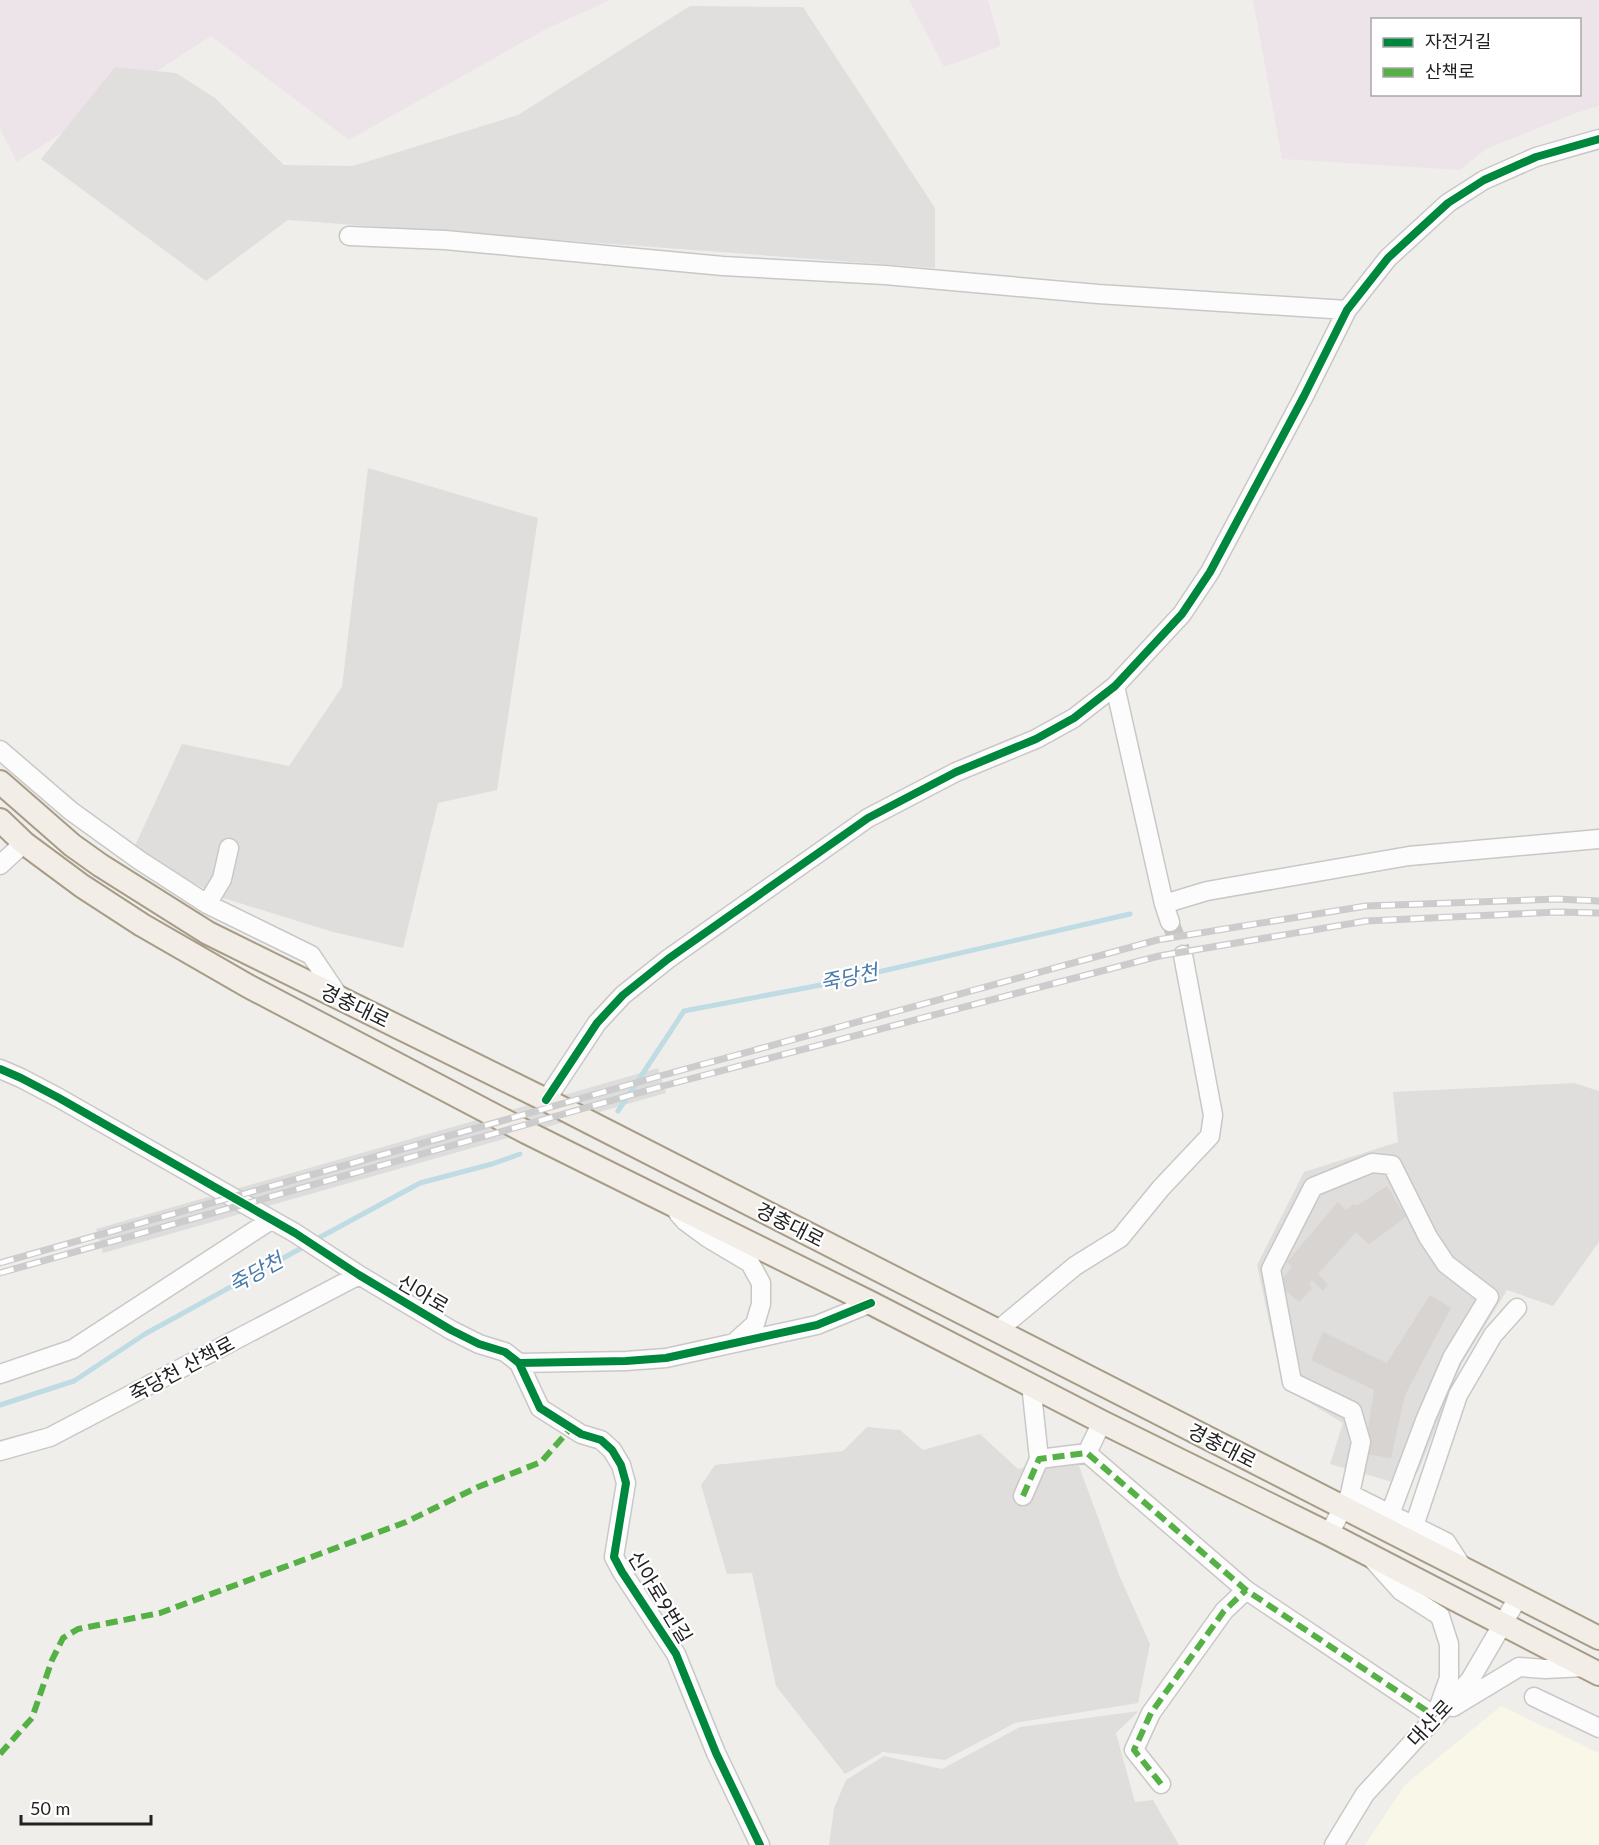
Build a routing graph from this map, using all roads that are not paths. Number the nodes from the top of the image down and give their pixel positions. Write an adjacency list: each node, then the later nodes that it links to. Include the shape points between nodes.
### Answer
1 (1599, 139): 3 (street, via 1536,157 1484,180 1448,203 1388,258)
2 (349, 236): 3 (street, via 445,240 723,266)
3 (1347, 310): 4 (street, via 1210,572 1182,614)
4 (1115, 686): 15 (street); 20 (street, via 1074,718 1036,740 956,772 868,818 668,959 623,995 597,1023)
5 (0, 750): 7 (street)
6 (0, 782): 9 (main road, 경충대로)
7 (63, 804): 9 (street); 14 (street)
8 (0, 820): 11 (main road, 경충대로)
9 (46, 823): 11 (main road); 18 (main road, 경충대로, via 100,865 208,933)
10 (1599, 839): 15 (street, via 1409,856 1208,891)
11 (24, 843): 13 (street); 21 (main road, 경충대로, via 82,886 195,957)
12 (229, 848): 14 (street, via 222,879)
13 (0, 865)
14 (207, 904): 18 (street, via 311,955)
15 (1164, 904): 16 (street)
16 (1170, 922)
17 (1183, 955): 28 (street, via 1213,1115 1210,1136 1120,1238 1075,1266)
18 (341, 999): 20 (main road, 경충대로)
19 (0, 1069): 23 (street, 신아로, via 60,1098)
20 (546, 1101): 21 (main road); 24 (main road, 경충대로)
21 (526, 1132): 22 (main road, 경충대로)
22 (671, 1205): 26 (main road, 경충대로); 29 (street, via 708,1238 750,1263 761,1283 761,1304 755,1324)
23 (271, 1220): 25 (street, 신아로); 31 (street, via 73,1349)
24 (886, 1274): 26 (main road); 28 (main road, 경충대로)
25 (359, 1275): 30 (street, 신아로, via 479,1344 505,1352); 34 (street, 죽당천 산책로, via 50,1437)
26 (871, 1303): 29 (street, via 817,1324); 32 (main road, 경충대로)
27 (1517, 1308): 40 (street, via 1493,1335 1458,1395)
28 (997, 1331): 38 (main road, 경충대로)
29 (734, 1343): 30 (street, via 666,1358)
30 (519, 1364): 53 (street, 신아로9번길, via 540,1408 581,1434 601,1440 621,1465 626,1483 614,1557 676,1654 716,1753)
31 (0, 1374)
32 (1030, 1384): 33 (main road, 경충대로); 36 (street)
33 (1102, 1422): 35 (street); 41 (main road, 경충대로)
34 (0, 1451)
35 (1087, 1453): 36 (street); 44 (street)
36 (1039, 1459): 37 (street)
37 (1023, 1496)
38 (1346, 1501): 39 (street); 39 (street, via 1361,1443 1352,1411 1292,1382 1271,1269 1313,1187 1372,1163 1392,1165 1428,1238 1446,1264 1489,1297 1452,1358); 41 (street); 43 (main road, 경충대로)
39 (1390, 1514): 40 (street)
40 (1414, 1526): 43 (street, via 1446,1542)
41 (1329, 1534): 42 (main road, 경충대로)
42 (1368, 1554): 46 (main road, 경충대로); 50 (street, via 1401,1591 1440,1616 1449,1644 1449,1678)
43 (1464, 1568): 45 (main road, 경충대로)
44 (1246, 1590): 50 (street); 52 (street, via 1224,1611 1151,1713 1134,1750)
45 (1519, 1596): 46 (street, 대산로); 47 (main road, 경충대로)
46 (1503, 1624): 48 (main road, 경충대로); 50 (street, 대산로, via 1470,1680)
47 (1599, 1638)
48 (1592, 1670): 50 (street, via 1519,1667)
49 (1534, 1697): 51 (street)
50 (1436, 1717): 54 (street, 대산로, via 1365,1794)
51 (1599, 1728)
52 (1161, 1784)
53 (760, 1845)
54 (1334, 1845)

